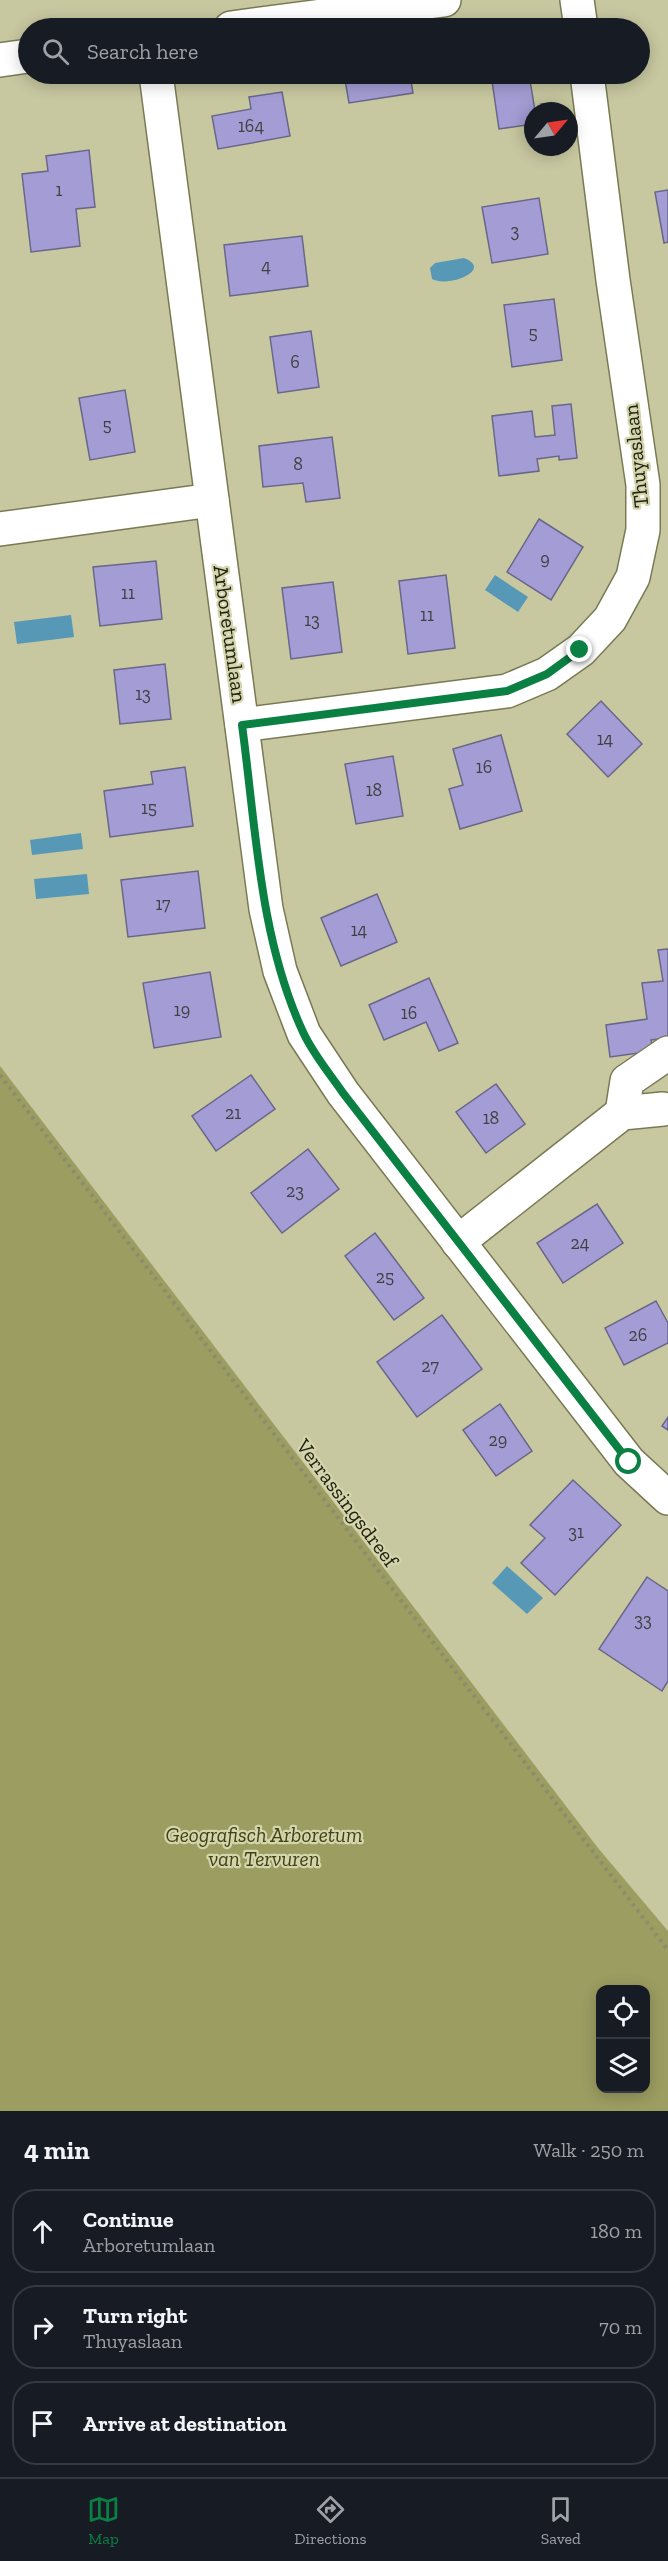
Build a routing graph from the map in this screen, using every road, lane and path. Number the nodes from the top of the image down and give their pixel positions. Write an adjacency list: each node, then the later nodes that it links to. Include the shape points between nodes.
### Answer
1 (444, 0): 3 (street)
2 (578, 0): 4 (street)
3 (307, 18)
4 (580, 18)
5 (18, 57): 6 (street)
6 (0, 60)
7 (157, 84): 9 (street, Arboretumlaan)
8 (588, 84): 11 (street, Thuyaslaan, via 642,484 643,530 633,577 610,619 580,650 547,674 507,691)
9 (212, 500): 10 (street); 11 (street, Arboretumlaan)
10 (0, 529)
11 (242, 725): 16 (street, Arboretumlaan, via 266,909 280,971 304,1034 343,1093)
12 (668, 1053): 15 (street, via 627,1081)
13 (0, 1075): 18 (path, Verrassingsdreef)
14 (663, 1109): 15 (street)
15 (622, 1113): 16 (street)
16 (458, 1242): 17 (street, Arboretumlaan, via 629,1462)
17 (668, 1498)
18 (668, 1950)

